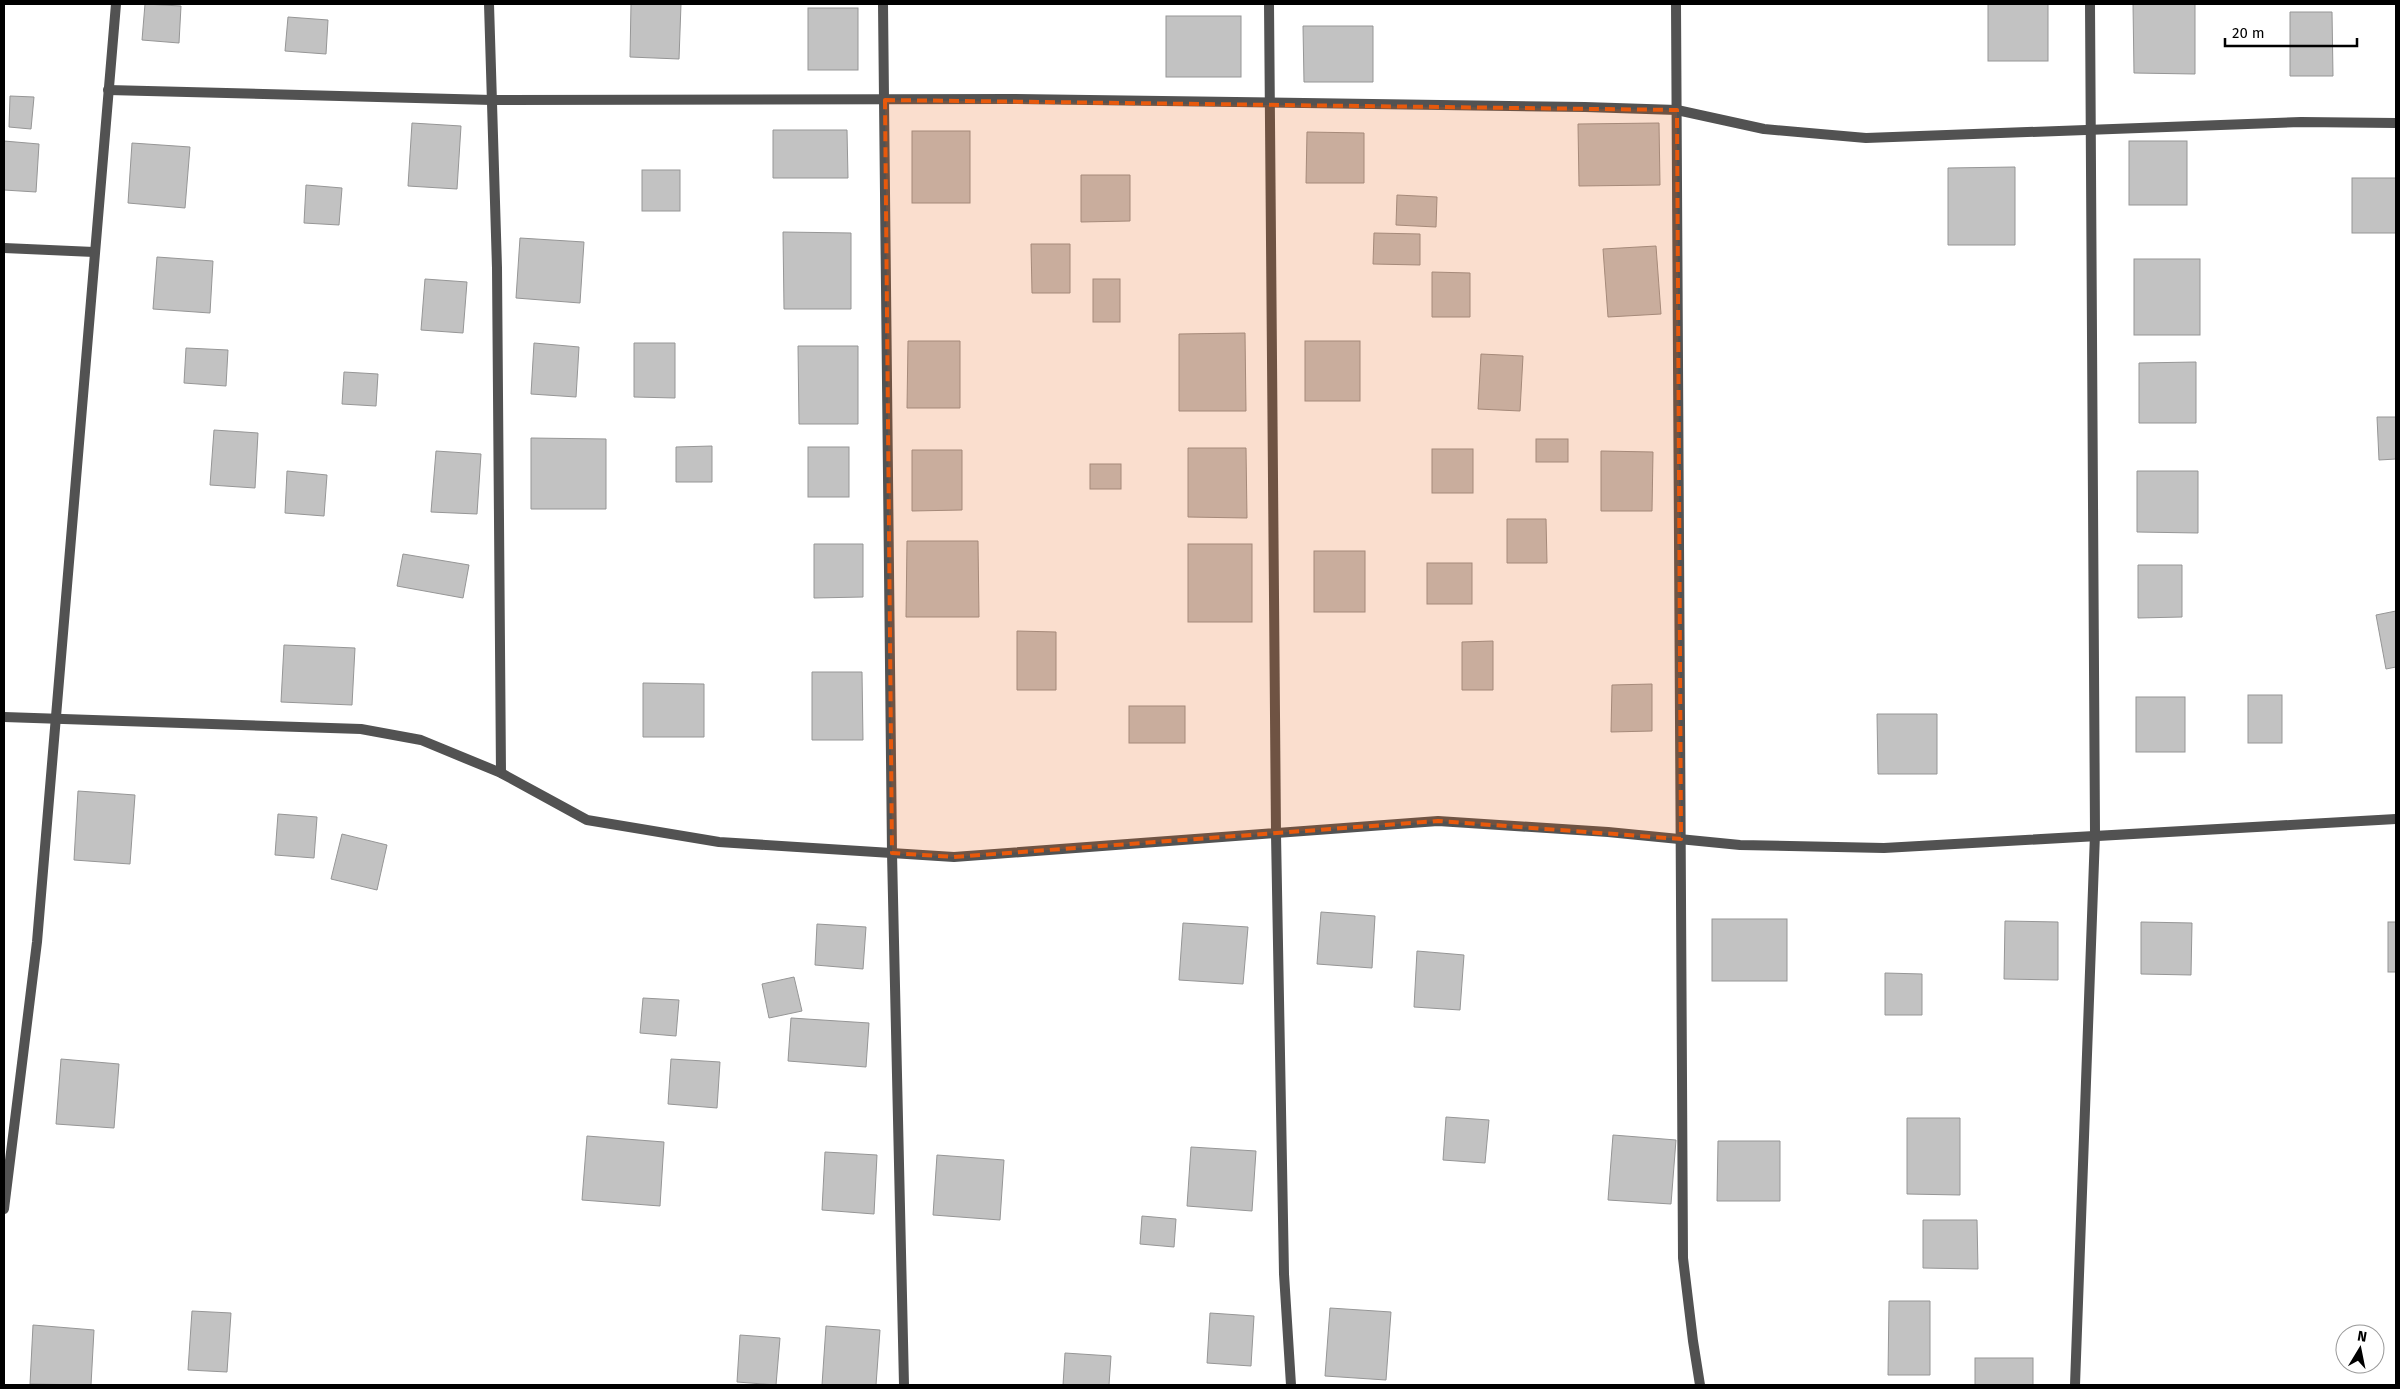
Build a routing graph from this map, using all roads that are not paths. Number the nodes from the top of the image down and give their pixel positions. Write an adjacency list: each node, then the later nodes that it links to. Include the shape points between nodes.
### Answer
1 (116, 4): 7 (street)
2 (489, 4): 8 (street)
3 (883, 4): 9 (street)
4 (1269, 4): 10 (street)
5 (1676, 4): 11 (street)
6 (2090, 4): 13 (street)
7 (108, 90): 8 (street); 15 (street)
8 (492, 100): 9 (street); 18 (street, via 497,268)
9 (885, 100): 10 (street); 23 (street)
10 (1269, 102): 11 (street); 20 (street)
11 (1677, 110): 13 (street, via 1764,129 1866,138); 22 (street)
12 (2396, 123): 13 (street, via 2301,122)
13 (2091, 129): 21 (street)
14 (4, 248): 15 (street)
15 (94, 252): 17 (street)
16 (4, 717): 17 (street)
17 (56, 720): 18 (street, via 361,728 421,740); 24 (street, via 37,942)
18 (501, 772): 23 (street, via 588,820 719,842)
19 (2396, 819): 21 (street)
20 (1276, 834): 22 (street, via 1438,821); 23 (street, via 954,857); 26 (street, via 1284,1274)
21 (2095, 834): 22 (street, via 1884,848 1740,845); 28 (street)
22 (1681, 840): 27 (street, via 1683,1258)
23 (892, 853): 25 (street)
24 (4, 1209)
25 (904, 1385)
26 (1291, 1385)
27 (1700, 1385)
28 (2075, 1385)

